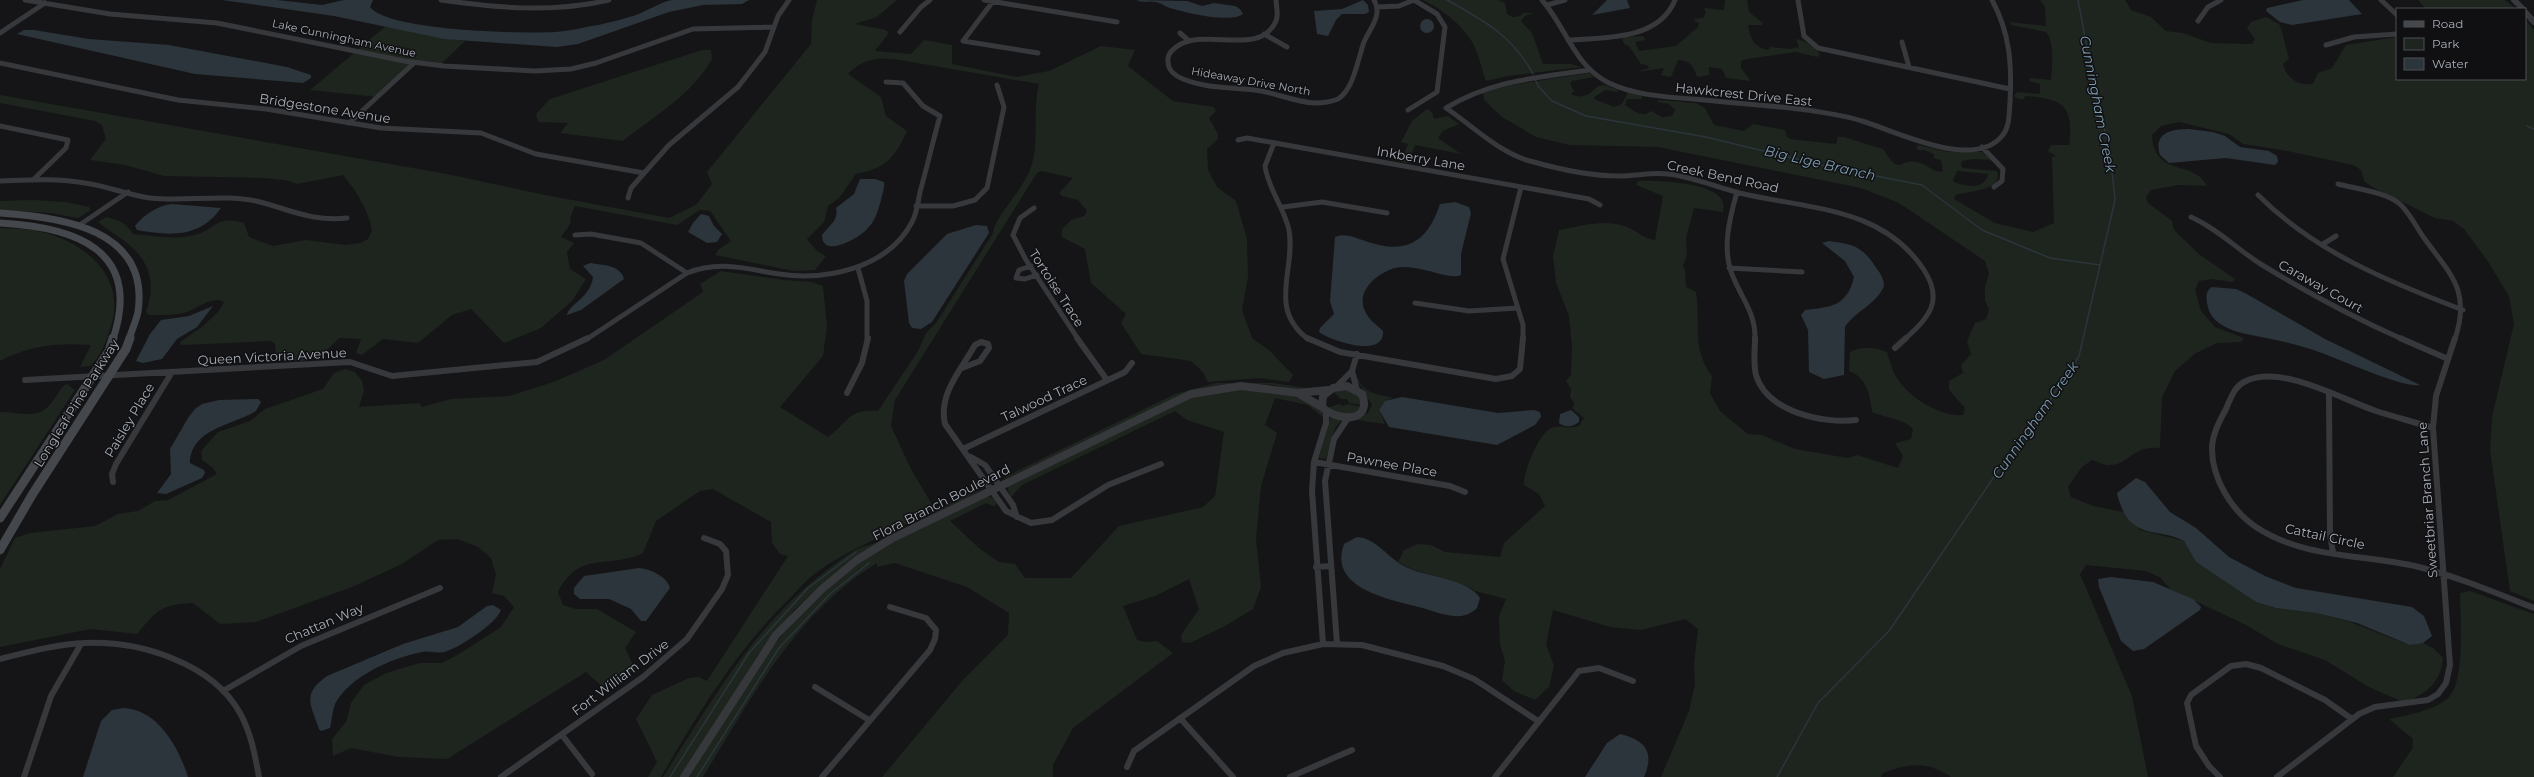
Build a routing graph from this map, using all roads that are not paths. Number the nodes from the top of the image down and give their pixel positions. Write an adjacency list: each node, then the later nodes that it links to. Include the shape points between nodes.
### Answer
1 (25, 0): 20 (street, Lake Cunningham Avenue)
2 (49, 0): 20 (street)
3 (441, 0): 4 (street, via 491,7 551,9)
4 (609, 0)
5 (789, 0): 29 (street)
6 (930, 0): 30 (street)
7 (984, 0): 19 (street)
8 (1276, 0): 33 (street, via 1276,21)
9 (1374, 0): 22 (street)
10 (1414, 0): 22 (street, via 1399,6); 48 (street, via 1429,6 1445,27 1437,92)
11 (1542, 0): 21 (street, Hawkcrest Drive East)
12 (1565, 0): 21 (street)
13 (1675, 0): 36 (street, via 1668,15 1647,29 1619,36)
14 (1798, 0): 43 (street, via 1804,36 1812,45)
15 (1992, 0): 47 (street, via 2010,40)
16 (2221, 0): 26 (street, via 2208,7)
17 (2381, 0): 25 (street)
18 (2514, 0): 23 (street)
19 (994, 1): 27 (street); 40 (street, via 963,41)
20 (44, 3): 31 (street); 42 (street, Lake Cunningham Avenue, via 110,14 239,27)
21 (1547, 5): 36 (street, Hawkcrest Drive East)
22 (1378, 7): 35 (street, Hideaway Drive North, via 1377,17 1359,54 1347,90 1338,98 1323,102 1180,78 1171,72 1167,60 1176,46)
23 (2521, 8)
24 (2526, 13): 28 (street)
25 (2396, 14)
26 (2198, 21)
27 (1117, 22)
28 (2534, 22)
29 (774, 27): 42 (street, Lake Cunningham Avenue, via 693,29 596,63 559,70 535,71); 54 (street, via 764,52 738,87 675,139)
30 (900, 32)
31 (0, 33)
32 (1180, 33): 35 (street)
33 (1264, 34): 35 (street, via 1237,41 1205,38); 39 (street)
34 (2396, 34): 38 (street, via 2354,37)
35 (1188, 40)
36 (1568, 40): 44 (street, Hawkcrest Drive East, via 1578,59)
37 (1902, 42): 43 (street)
38 (2326, 45)
39 (1287, 47)
40 (1038, 53)
41 (0, 63): 49 (street, Bridgestone Avenue, via 163,98 273,110)
42 (414, 63): 49 (street)
43 (1909, 67): 47 (street)
44 (1589, 70): 53 (street, Hawkcrest Drive East, via 1617,86 1648,95 1833,114 1876,125 1939,147 1959,150); 61 (street, Creek Bend Road, via 1496,84 1467,94 1446,108 1507,151 1529,160 1616,176 1677,175)
45 (886, 82): 65 (street, Queen Victoria Avenue, via 894,80 908,85 922,105 940,116)
46 (998, 85): 65 (street, via 1004,107 988,188 975,200 953,206)
47 (2010, 89): 53 (street, Hawkcrest Drive East, via 2006,133 1998,140)
48 (1408, 110)
49 (349, 122): 54 (street, Bridgestone Avenue, via 399,130 481,134 536,154)
50 (0, 126): 55 (street, via 68,140 66,148)
51 (1238, 140): 52 (street, Inkberry Lane, via 1247,138)
52 (1274, 143): 58 (street, Inkberry Lane); 67 (street, via 1266,162 1265,172)
53 (1982, 147): 59 (street, via 2003,169 2002,181)
54 (644, 173): 63 (street, via 629,192)
55 (33, 180): 56 (street); 60 (street, via 86,183)
56 (0, 181)
57 (2338, 184): 85 (street, via 2385,197 2402,205 2452,276 2460,294)
58 (1521, 187): 64 (street, Inkberry Lane); 84 (street, via 1503,259)
59 (1994, 187)
60 (128, 192): 71 (street, via 150,198 188,196 255,201 298,215 328,220); 73 (street)
61 (1737, 192): 79 (street, via 1730,221 1727,256); 86 (street, Creek Bend Road, via 1859,217 1885,229 1903,243 1929,279 1934,297 1928,315)
62 (2258, 195): 76 (street, via 2270,208)
63 (628, 198)
64 (1600, 204)
65 (916, 206): 78 (street, Queen Victoria Avenue, via 913,221 905,234 879,257)
66 (1034, 208): 77 (street, Tortoise Trace, via 1024,214 1016,225 1013,236 1015,245)
67 (1283, 208): 69 (street, via 1322,202); 87 (street, via 1290,238 1286,301 1288,315 1296,328 1310,340 1326,348)
68 (0, 213): 73 (main road, Longleaf Pine Parkway, via 51,217)
69 (1387, 214)
70 (2191, 217): 88 (street, Caraway Court, via 2204,223 2253,260 2310,294 2364,322)
71 (347, 218)
72 (0, 223): 94 (main road, Longleaf Pine Parkway, via 39,226 67,233 95,248 111,264 121,289 121,316 109,351)
73 (81, 224): 93 (main road, Longleaf Pine Parkway, via 96,230 121,248 128,257 139,283 140,300 136,325 126,349)
74 (575, 235): 81 (street, via 591,234 641,243)
75 (2336, 236): 76 (street)
76 (2323, 244): 85 (street, via 2392,281)
77 (1031, 266): 82 (street, Tortoise Trace); 82 (street, via 1019,270 1016,278 1025,279)
78 (858, 268): 81 (street, Queen Victoria Avenue, via 834,274 806,276 723,264 703,265); 100 (street, via 865,283 868,326 863,360)
79 (1729, 268): 80 (street); 105 (street, via 1747,302 1754,322 1756,376 1764,392 1781,406 1795,412 1845,422)
80 (1802, 272)
81 (687, 273): 92 (street, Queen Victoria Avenue, via 579,344 537,362 392,376 350,362)
82 (1037, 275): 96 (street, Tortoise Trace)
83 (1415, 303): 84 (street, via 1469,312)
84 (1518, 308): 87 (street, via 1524,331 1522,365 1517,373 1507,378 1496,379)
85 (2463, 310): 88 (street, Sweetbriar Branch Lane)
86 (1895, 348)
87 (1356, 354): 91 (street)
88 (2448, 359): 106 (street, Sweetbriar Branch Lane, via 2436,396)
89 (1132, 363): 96 (street, Talwood Trace, via 1125,372)
90 (962, 368): 90 (street, via 975,345 981,342 988,344 989,348 980,361); 107 (street, via 944,398 942,412 945,424)
91 (1352, 371): 97 (street); 99 (street)
92 (172, 372): 93 (street, Queen Victoria Avenue); 112 (street, Paisley Place, via 116,464 112,474)
93 (110, 375): 94 (street, Queen Victoria Avenue); 119 (main road, Longleaf Pine Parkway, via 28,501)
94 (94, 376): 95 (street, Queen Victoria Avenue); 117 (main road, Longleaf Pine Parkway)
95 (25, 380)
96 (1107, 380): 107 (street, Talwood Trace)
97 (1336, 387): 98 (street, Flora Branch Boulevard); 99 (street, Flora Branch Boulevard, via 1347,386)
98 (1328, 390): 101 (street, Flora Branch Boulevard); 103 (street, via 1323,396)
99 (1357, 390): 104 (street, via 1364,397 1365,407 1360,413)
100 (847, 393)
101 (1298, 393): 103 (street, Flora Branch Boulevard); 113 (street, Flora Branch Boulevard, via 1241,386 1191,394)
102 (2330, 394): 106 (street, Cattail Circle); 120 (street, via 2330,535); 120 (street, Cattail Circle, via 2275,377 2244,382 2215,430 2212,455 2222,487 2235,508 2249,522 2281,541)
103 (1324, 410): 104 (street, Flora Branch Boulevard, via 1339,418); 109 (street, via 1326,423)
104 (1348, 418): 111 (street, via 1337,432)
105 (1856, 420)
106 (2433, 428): 123 (street, Sweetbriar Branch Lane)
107 (962, 449): 108 (street)
108 (971, 457): 113 (street, via 985,465); 114 (street)
109 (1314, 462): 111 (street, Pawnee Place); 122 (street, via 1312,492)
110 (1161, 464): 116 (street, via 1108,484 1048,522 1031,523)
111 (1327, 464): 115 (street, Pawnee Place, via 1450,486); 121 (street, via 1326,514)
112 (113, 482)
113 (1000, 486): 114 (street, Flora Branch Boulevard); 116 (street, via 1013,505)
114 (991, 490): 116 (street, via 1006,511); 145 (street, Flora Branch Boulevard, via 891,539 844,570 808,601 762,653)
115 (1465, 492)
116 (1017, 517)
117 (0, 518)
118 (704, 538): 138 (street, Fort William Drive, via 720,544 726,551 728,575 696,629 672,655)
119 (0, 550)
120 (2333, 552): 123 (street, Cattail Circle, via 2403,564)
121 (1331, 566): 122 (street); 129 (street)
122 (1316, 567): 128 (street)
123 (2444, 575): 126 (street, Cattail Circle); 135 (street, Sweetbriar Branch Lane, via 2450,665 2446,683 2436,695 2426,701 2370,708)
124 (440, 588): 133 (street, Chattan Way, via 283,653)
125 (890, 607): 136 (street, via 916,613 930,621 934,628 935,640 930,650)
126 (2534, 608)
127 (81, 644): 130 (street, via 58,646); 133 (street, via 123,645 153,653 186,666); 142 (street, via 51,696)
128 (1323, 644): 129 (street); 134 (street, via 1283,653 1254,666)
129 (1337, 644): 137 (street, via 1378,648 1459,672 1489,688)
130 (0, 659)
131 (1633, 681): 137 (street, via 1598,668 1579,671)
132 (815, 687): 136 (street)
133 (223, 691): 143 (street, via 248,732)
134 (1180, 718): 140 (street, via 1134,751); 147 (street)
135 (2352, 719): 150 (street, via 2325,700 2261,668 2246,664 2234,665 2191,695 2187,704 2196,746); 151 (street, Sweetbriar Branch Lane)
136 (869, 720): 146 (street)
137 (1538, 721): 149 (street)
138 (562, 735): 141 (street); 144 (street, Fort William Drive)
139 (1352, 750): 148 (street)
140 (1127, 767)
141 (592, 774)
142 (24, 777)
143 (259, 777)
144 (501, 777)
145 (684, 777)
146 (822, 777)
147 (1233, 777)
148 (1290, 777)
149 (1495, 777)
150 (2220, 777)
151 (2277, 777)

